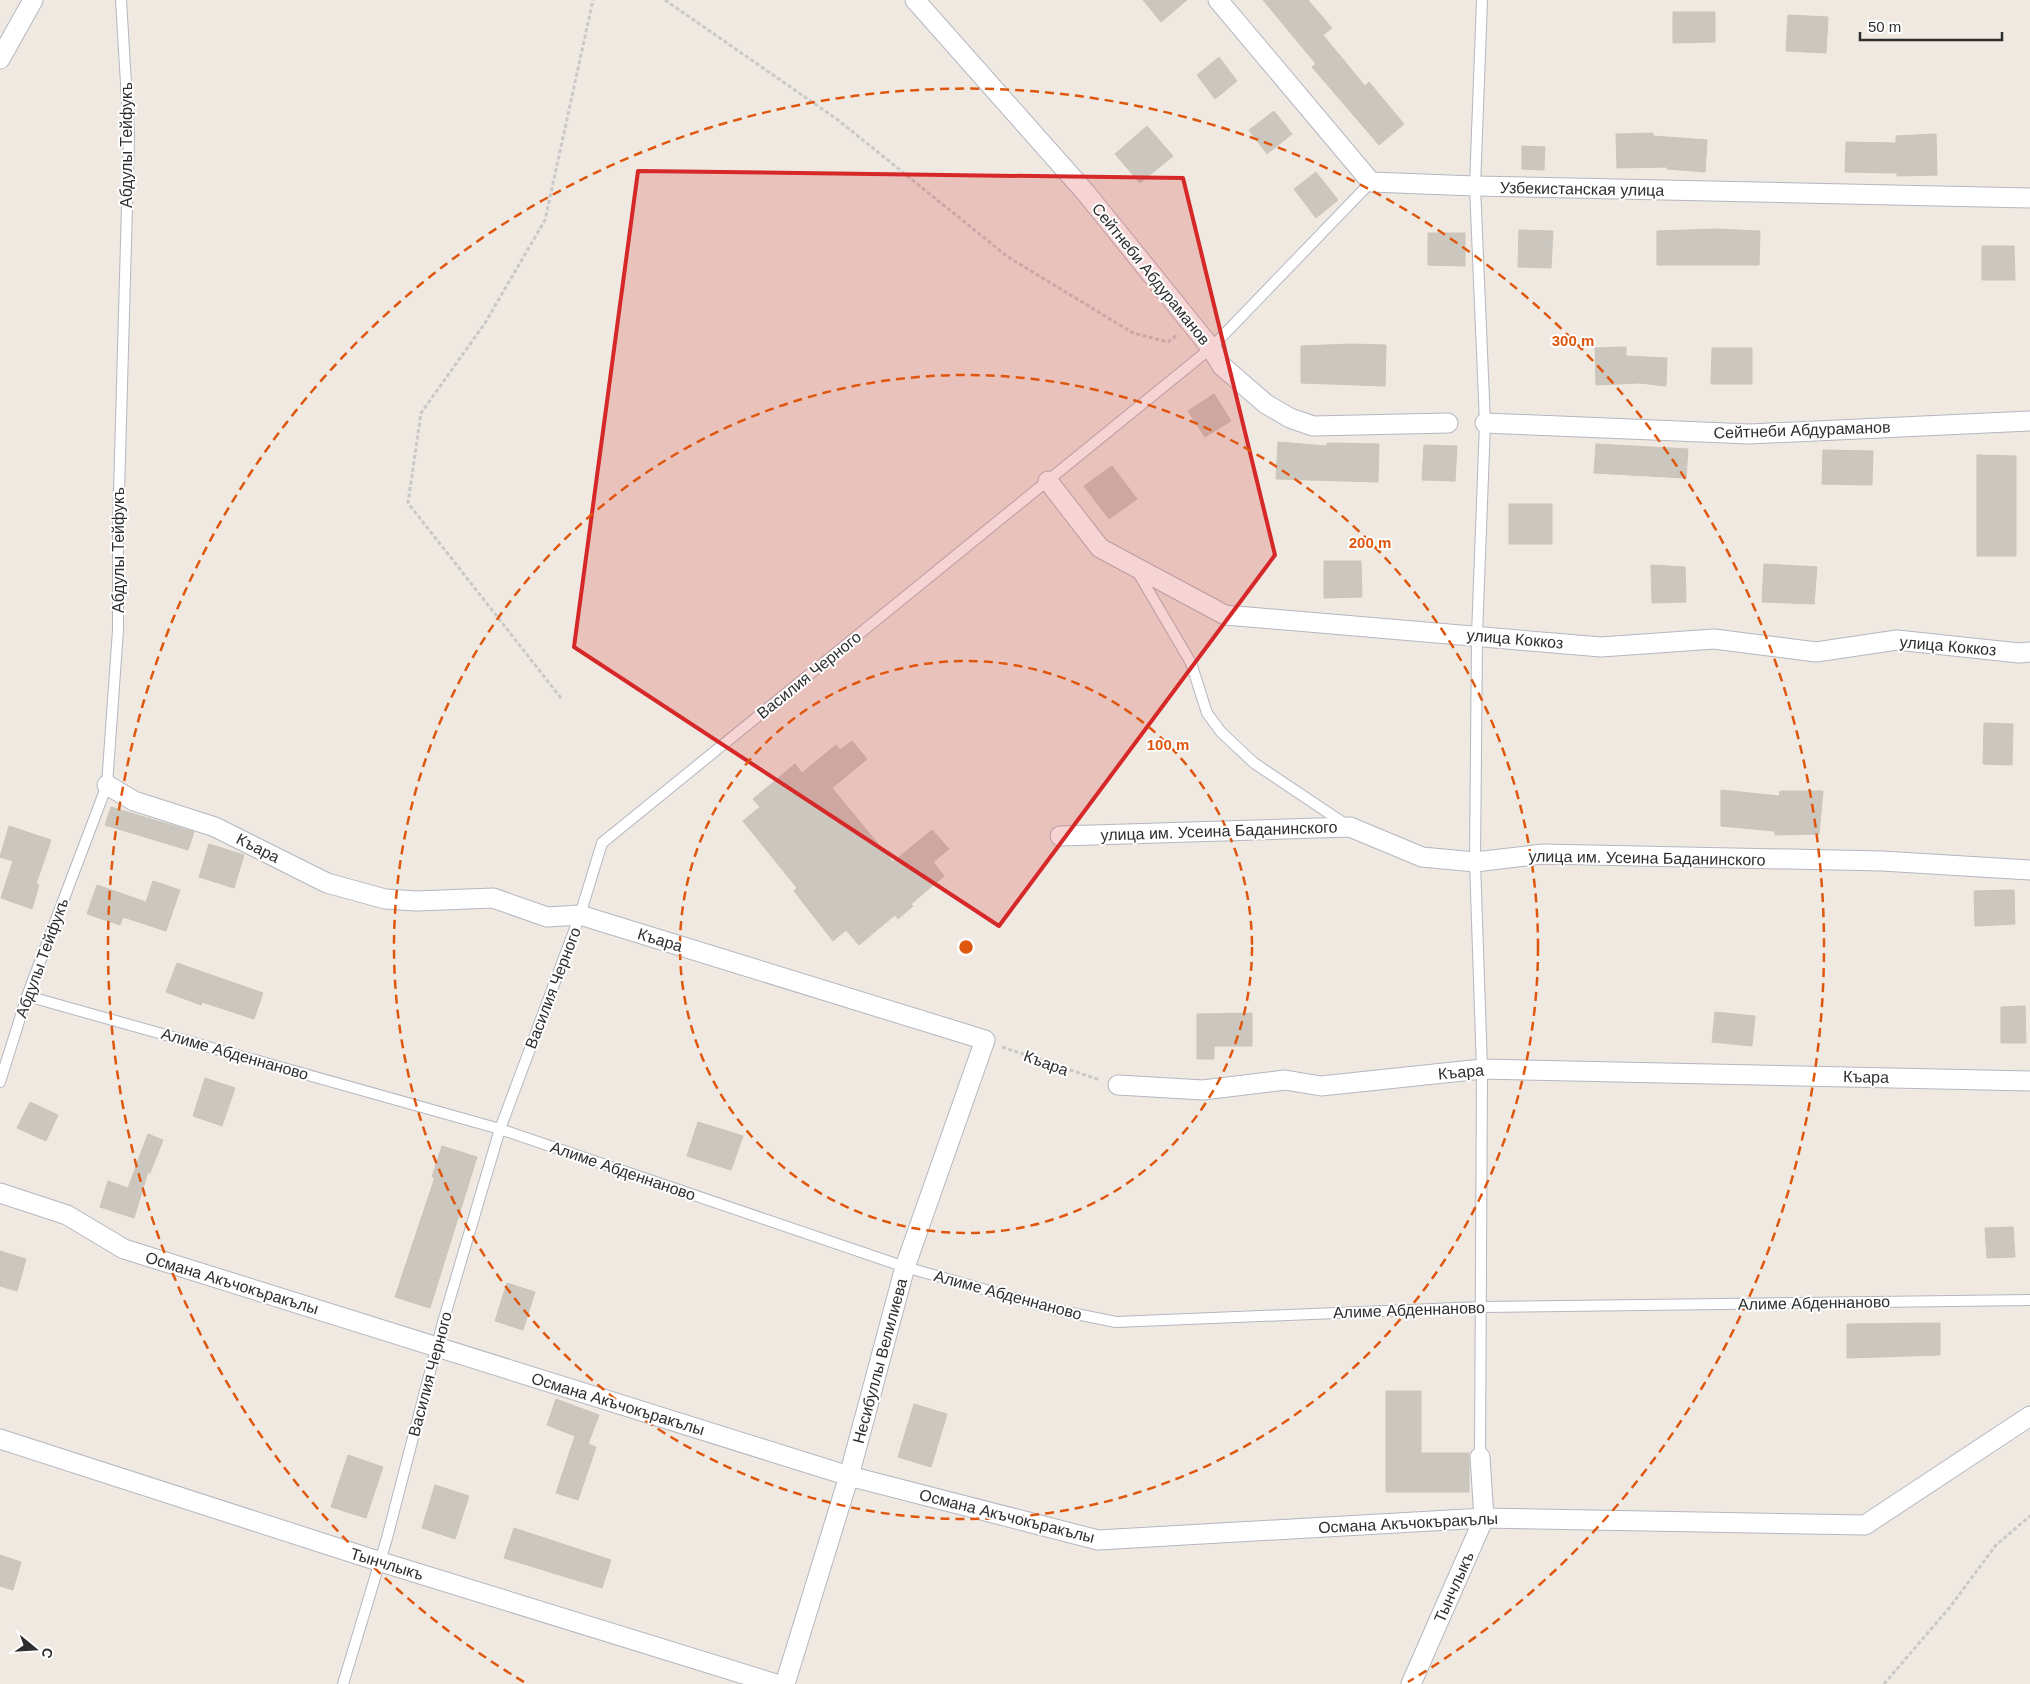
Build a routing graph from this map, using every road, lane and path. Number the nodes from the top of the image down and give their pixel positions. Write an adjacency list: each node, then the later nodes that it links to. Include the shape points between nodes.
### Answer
1 (33, 0): 8 (street)
2 (121, 0): 22 (lane, Абдулы Тейфукъ, via 128,134 118,630)
3 (593, 0): 21 (path, via 545,220 485,323 421,413 408,502)
4 (665, 0): 12 (path, via 838,120 1008,257 1133,333 1168,342)
5 (915, 0): 12 (street, Сейтнеби Абдураманов, via 1086,193)
6 (1218, 0): 9 (street)
7 (1482, 0): 10 (lane)
8 (0, 59)
9 (1371, 182): 10 (street, Узбекистанская улица); 13 (lane, Василия Черного)
10 (1475, 186): 11 (street, Узбекистанская улица); 16 (lane)
11 (2030, 198)
12 (1192, 325): 13 (street, Сейтнеби Абдураманов)
13 (1211, 348): 15 (street, Сейтнеби Абдураманов, via 1222,366 1266,404 1290,418 1313,426); 17 (lane, Василия Черного)
14 (2030, 421): 16 (street, Сейтнеби Абдураманов, via 1750,434)
15 (1448, 423)
16 (1485, 423): 19 (lane)
17 (1048, 482): 18 (street, улица Коккоз, via 1100,548); 27 (lane, Василия Черного, via 602,843)
18 (1134, 566): 19 (street, улица Коккоз, via 1225,615); 23 (lane, via 1191,663 1207,713 1221,732 1254,763)
19 (1477, 635): 20 (street, улица Коккоз, via 1601,647 1714,639 1816,652 1896,640); 25 (lane)
20 (2030, 652)
21 (560, 698)
22 (107, 785): 27 (street, Къара, via 134,801 215,827 327,883 385,899 493,898 548,917); 28 (lane, Абдулы Тейфукъ)
23 (1350, 827): 24 (street, улица им. Усеина Баданинского); 25 (street, улица им. Усеина Баданинского, via 1422,857)
24 (1060, 836)
25 (1474, 862): 26 (street, улица им. Усеина Баданинского, via 1543,854 1882,861); 30 (lane)
26 (2030, 870)
27 (580, 915): 29 (street, Къара); 34 (lane, Василия Черного)
28 (27, 996): 32 (lane, Абдулы Тейфукъ); 34 (lane, Алиме Абденнаново)
29 (985, 1040): 33 (path, Къара, via 1077,1074); 36 (street, Несибуллы Велилиева)
30 (1482, 1069): 31 (street, Къара); 33 (street, Къара, via 1321,1086 1285,1080 1203,1090); 38 (lane)
31 (2030, 1081)
32 (0, 1082)
33 (1118, 1085)
34 (500, 1129): 36 (lane, Алиме Абденнаново); 39 (lane, Василия Черного)
35 (0, 1192): 39 (street, Османа Акъчокъракълы, via 67,1216 124,1249)
36 (905, 1267): 38 (lane, Алиме Абденнаново, via 1062,1311 1116,1322); 43 (street, Несибуллы Велилиева)
37 (2030, 1300): 38 (lane, Алиме Абденнаново)
38 (1481, 1308): 42 (lane)
39 (436, 1347): 43 (street, Османа Акъчокъракълы); 46 (lane, Василия Черного)
40 (2030, 1416): 45 (street, Османа Акъчокъракълы, via 1865,1525)
41 (0, 1439): 46 (street, Тынчлыкъ)
42 (1480, 1457): 45 (street, Тынчлыкъ)
43 (849, 1476): 45 (street, Османа Акъчокъракълы, via 1098,1540); 49 (street, Несибуллы Велилиева)
44 (2030, 1516): 51 (path, via 1996,1545 1950,1607)
45 (1484, 1518): 50 (street, Тынчлыкъ)
46 (378, 1562): 47 (lane, Василия Черного); 48 (street, Тынчлыкъ)
47 (343, 1684)
48 (776, 1684)
49 (785, 1684)
50 (1411, 1684)
51 (1884, 1684)

